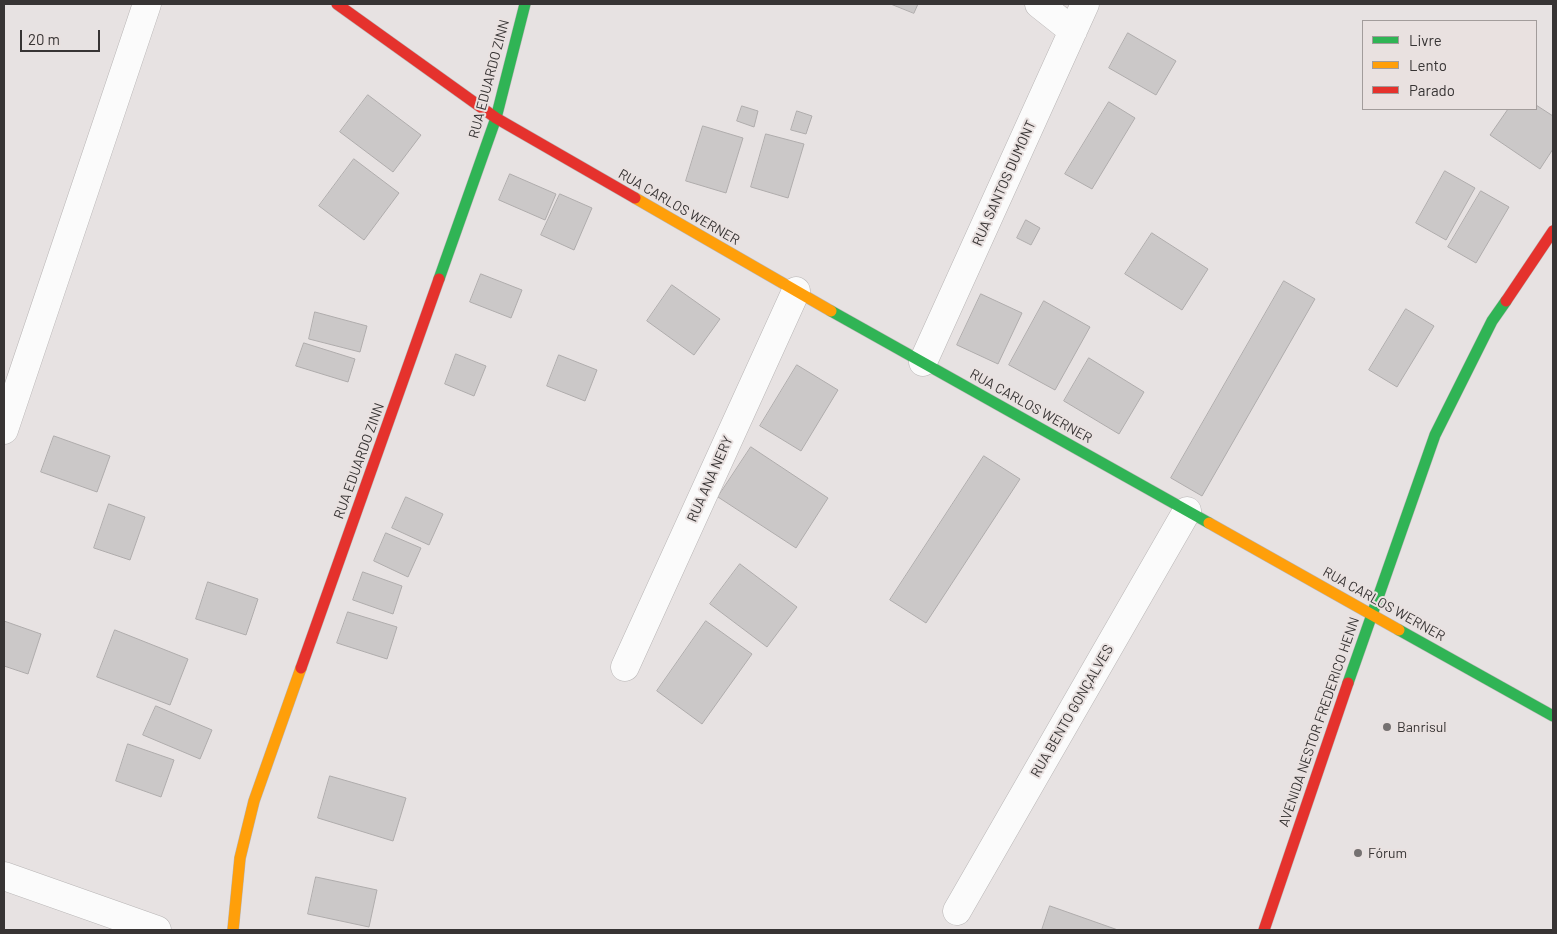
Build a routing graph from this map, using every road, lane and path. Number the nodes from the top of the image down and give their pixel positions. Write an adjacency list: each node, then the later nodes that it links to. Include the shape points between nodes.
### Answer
1 (147, 4): 11 (street)
2 (337, 4): 7 (street, RUA CARLOS WERNER)
3 (525, 4): 7 (street, RUA EDUARDO ZINN)
4 (1039, 4): 6 (street)
5 (1085, 4): 6 (street, RUA SANTOS DUMONT)
6 (1073, 31): 10 (street, RUA SANTOS DUMONT)
7 (496, 118): 9 (street, RUA CARLOS WERNER); 19 (street, RUA EDUARDO ZINN, via 254,801 240,858)
8 (1553, 231): 13 (street, AVENIDA NESTOR FREDERICO HENN, via 1492,321 1435,435)
9 (796, 291): 10 (street, RUA CARLOS WERNER); 14 (street, RUA ANA NERY)
10 (923, 362): 12 (street, RUA CARLOS WERNER)
11 (4, 430)
12 (1187, 511): 13 (street, RUA CARLOS WERNER); 17 (street, RUA BENTO GONÇALVES)
13 (1371, 614): 15 (street, RUA CARLOS WERNER); 20 (street, AVENIDA NESTOR FREDERICO HENN)
14 (625, 667)
15 (1553, 716)
16 (4, 876): 18 (street)
17 (958, 911)
18 (156, 930)
19 (232, 930)
20 (1264, 930)

